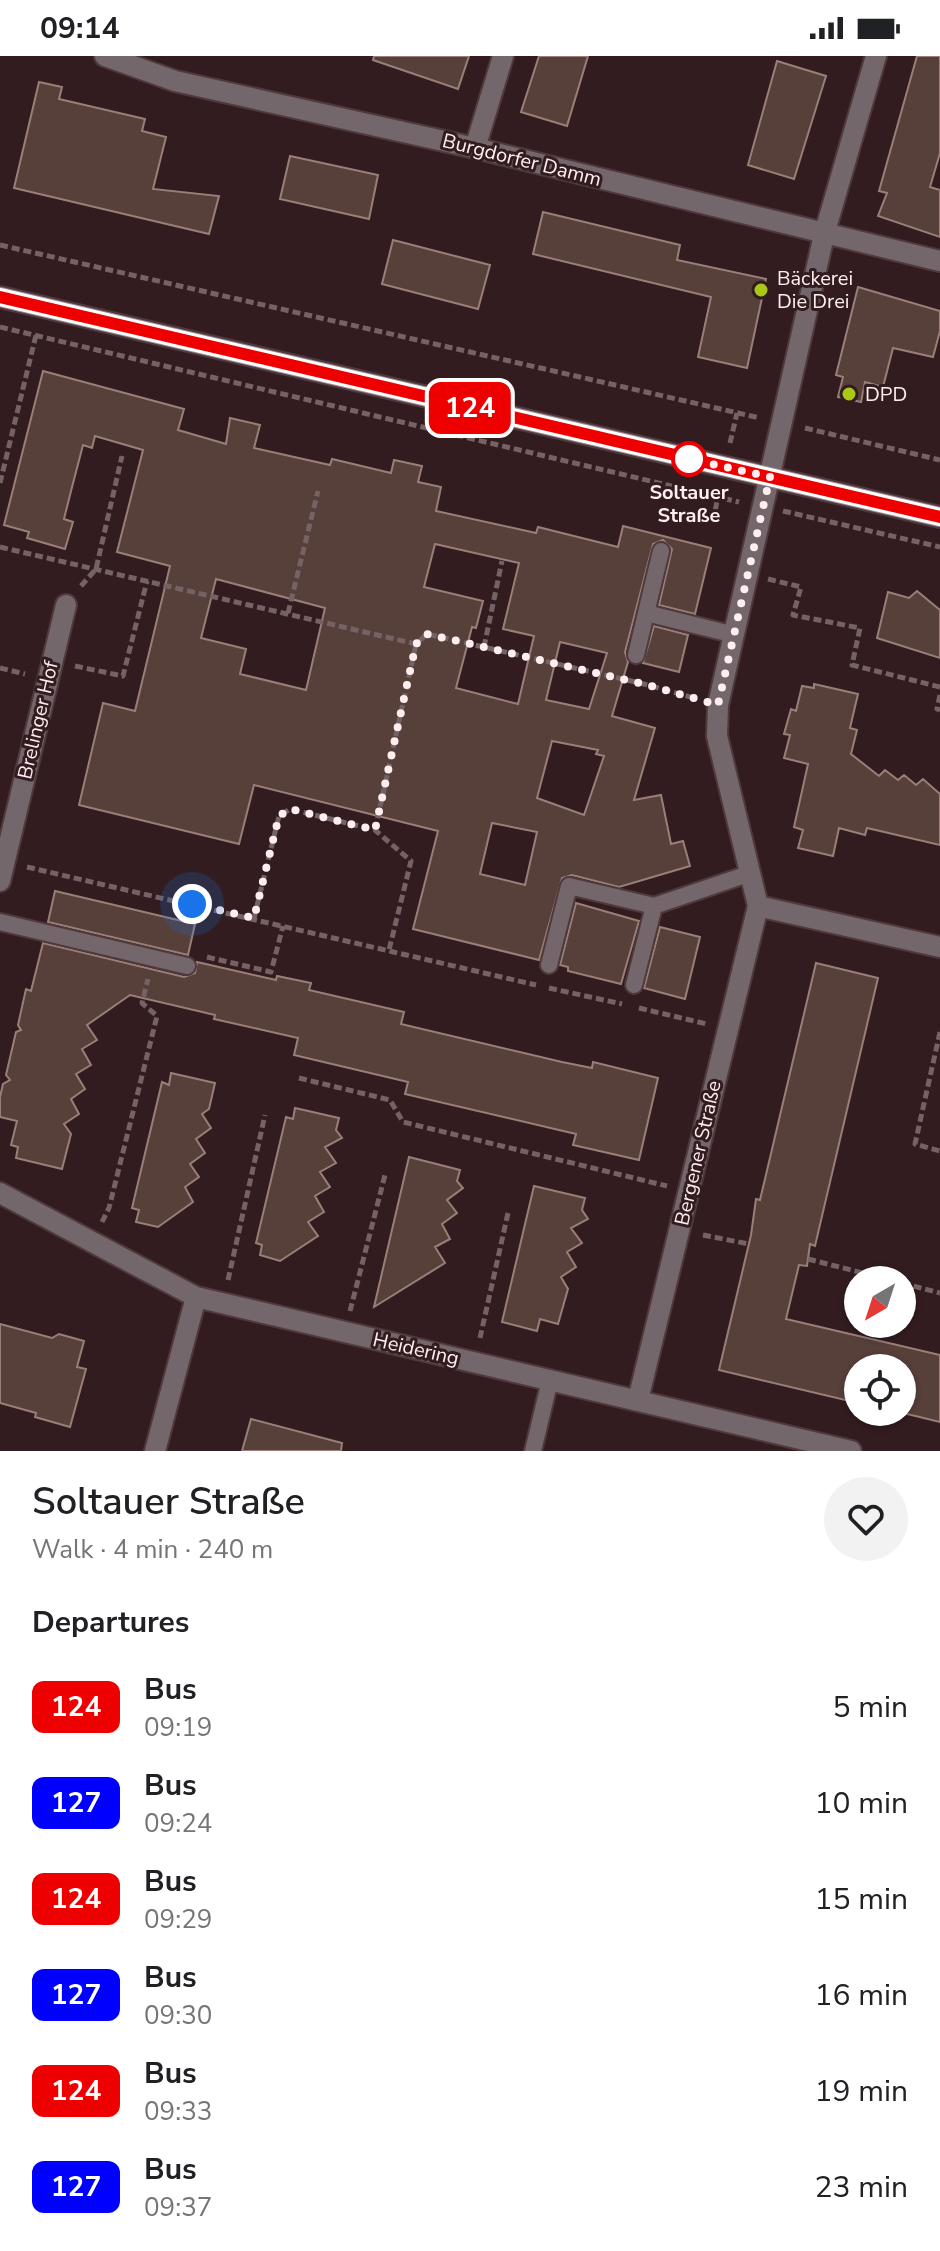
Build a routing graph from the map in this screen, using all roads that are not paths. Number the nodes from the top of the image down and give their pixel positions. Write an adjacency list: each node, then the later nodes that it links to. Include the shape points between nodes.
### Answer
1 (105, 56): 4 (street, Burgdorfer Damm, via 175,81)
2 (503, 56): 4 (street)
3 (876, 56): 5 (street)
4 (475, 148): 5 (street, Burgdorfer Damm)
5 (824, 235): 6 (street, Burgdorfer Damm); 8 (street)
6 (940, 261)
7 (0, 297): 8 (street)
8 (770, 477): 9 (street); 13 (street, Bergener Straße)
9 (940, 517)
10 (661, 551): 12 (lane)
11 (66, 605): 15 (street, Brelinger Hof)
12 (646, 613): 13 (lane); 14 (lane)
13 (735, 635): 16 (street, Bergener Straße, via 718,705 717,736)
14 (636, 655)
15 (2, 872)
16 (751, 873): 17 (lane); 18 (street, Bergener Straße)
17 (654, 906): 21 (lane, via 569,886); 23 (lane)
18 (758, 906): 20 (street); 27 (street, Bergener Straße)
19 (0, 922): 22 (lane)
20 (940, 947)
21 (549, 965)
22 (187, 966)
23 (634, 985)
24 (0, 1193): 25 (street, Heidering)
25 (196, 1297): 26 (street, Heidering); 28 (street)
26 (550, 1380): 27 (street, Heidering); 29 (lane)
27 (638, 1400): 30 (street, Heidering)
28 (155, 1451)
29 (533, 1451)
30 (851, 1451)

